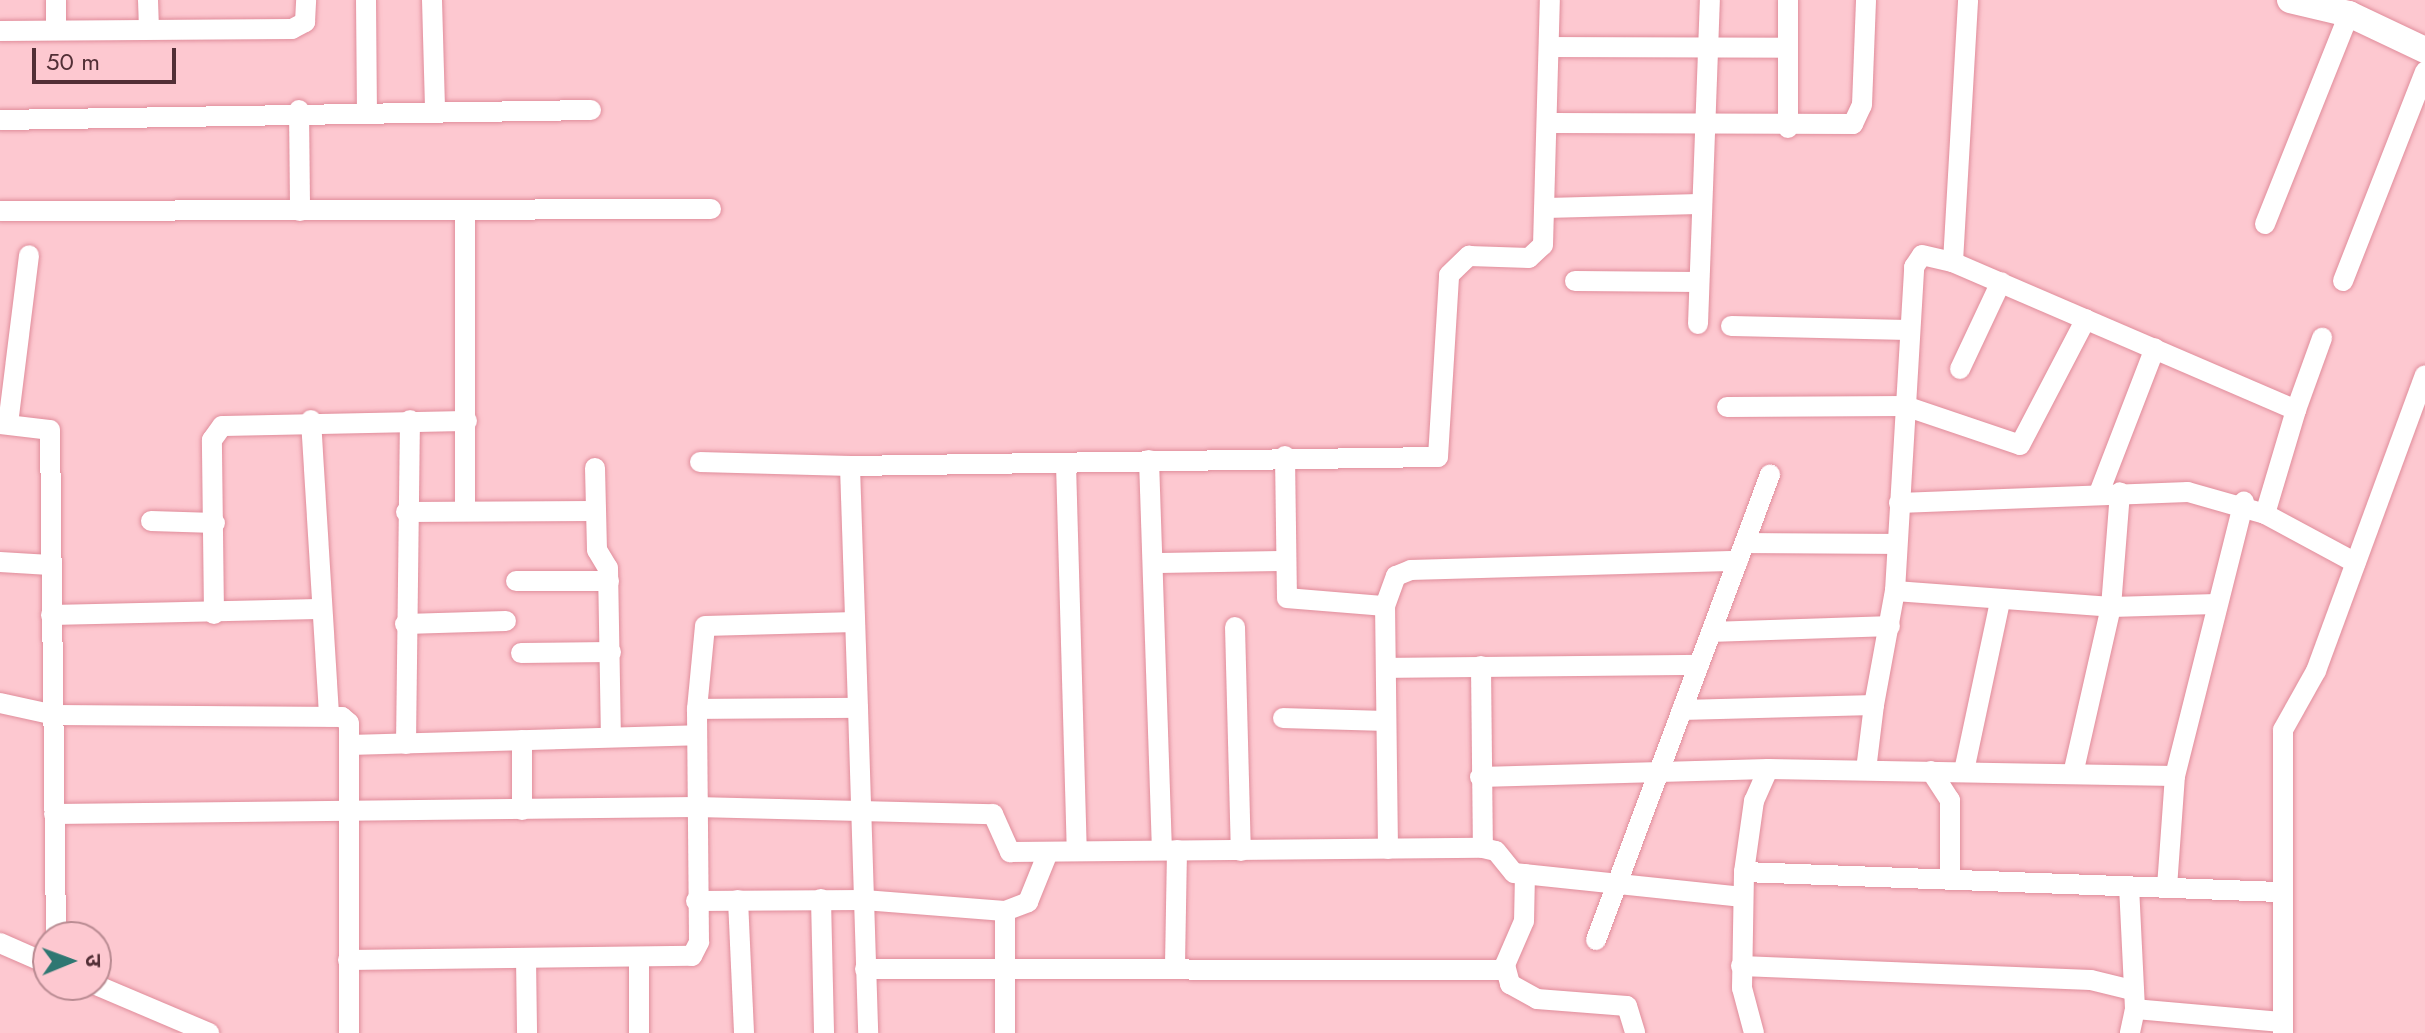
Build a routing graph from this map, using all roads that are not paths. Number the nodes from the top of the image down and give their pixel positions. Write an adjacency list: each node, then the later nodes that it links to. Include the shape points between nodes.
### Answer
1 (56, 0): 13 (street)
2 (148, 0): 14 (street)
3 (306, 0): 14 (street, via 305,22 292,29)
4 (366, 0): 24 (street)
5 (432, 0): 21 (street)
6 (1550, 0): 16 (street)
7 (1710, 0): 17 (street)
8 (1788, 0): 18 (street)
9 (1866, 0): 28 (street, via 1859,118 1843,127)
10 (1968, 0): 37 (street)
11 (2290, 0): 12 (street)
12 (2349, 14): 19 (street); 35 (street)
13 (56, 29): 14 (street); 15 (street)
14 (149, 29)
15 (0, 31)
16 (1551, 47): 17 (street); 26 (street)
17 (1710, 47): 18 (street); 27 (street)
18 (1788, 48): 28 (street)
19 (2425, 50)
20 (2425, 72): 39 (street)
21 (435, 109): 23 (street); 24 (street)
22 (299, 110): 24 (street); 25 (street); 34 (street)
23 (591, 110)
24 (367, 112)
25 (0, 120)
26 (1552, 123): 27 (street); 30 (street)
27 (1700, 127): 28 (street); 29 (street)
28 (1788, 128)
29 (1699, 204): 30 (street); 40 (street)
30 (1546, 208): 57 (street, via 1537,256 1469,256 1449,275 1438,457)
31 (711, 209): 32 (street)
32 (465, 210): 34 (street); 55 (street)
33 (0, 211): 34 (street)
34 (300, 211)
35 (2265, 224)
36 (29, 255): 56 (street)
37 (1953, 262): 41 (street); 45 (street, via 1918,256)
38 (1575, 281): 40 (street)
39 (2343, 281)
40 (1699, 282): 43 (street)
41 (2001, 282): 42 (street); 48 (street)
42 (2086, 319): 47 (street); 50 (street, via 2025,444)
43 (1698, 324)
44 (1731, 326): 45 (street)
45 (1909, 330): 50 (street)
46 (2322, 338): 52 (street)
47 (2155, 348): 52 (street); 65 (street)
48 (1960, 369)
49 (2425, 375): 79 (street)
50 (1905, 406): 51 (street); 67 (street)
51 (1727, 407)
52 (2296, 410): 71 (street)
53 (311, 420): 54 (street); 73 (street, via 222,426 212,440); 88 (street)
54 (410, 420): 55 (street); 70 (street)
55 (467, 421): 68 (street)
56 (4, 424): 80 (street, via 50,430)
57 (1285, 456): 58 (street); 76 (street)
58 (1149, 460): 60 (street); 78 (street)
59 (700, 462): 61 (street)
60 (1066, 464): 61 (street); 132 (street)
61 (850, 466): 92 (street)
62 (595, 468): 69 (street)
63 (1770, 474): 75 (street)
64 (2120, 492): 65 (street); 66 (street, via 2188,492); 87 (street)
65 (2099, 493): 67 (street)
66 (2244, 502): 71 (street); 85 (street)
67 (1899, 503): 74 (street)
68 (465, 511): 69 (street); 70 (street)
69 (593, 511): 82 (street)
70 (406, 512): 93 (street)
71 (2265, 514): 79 (street)
72 (151, 521): 73 (street)
73 (215, 523): 89 (street)
74 (1896, 544): 75 (street); 83 (street)
75 (1742, 552): 86 (street, via 1411,570 1396,576); 96 (street)
76 (1285, 561): 78 (street); 86 (street, via 1291,602)
77 (0, 562): 80 (street)
78 (1154, 563): 130 (street)
79 (2356, 563): 141 (street, via 2316,671 2283,730)
80 (50, 565): 90 (street)
81 (516, 581): 82 (street)
82 (609, 581): 97 (street)
83 (1895, 591): 84 (street); 94 (street)
84 (2000, 601): 87 (street); 120 (street)
85 (2216, 604): 87 (street); 122 (street)
86 (1385, 606): 101 (street)
87 (2111, 607): 121 (street)
88 (318, 609): 89 (street); 108 (street)
89 (214, 614): 90 (street)
90 (51, 615): 107 (street)
91 (506, 621): 93 (street)
92 (855, 622): 104 (street); 105 (street, via 705,626)
93 (405, 624): 114 (street)
94 (1890, 626): 96 (street); 103 (street)
95 (1235, 627): 133 (street)
96 (1712, 632): 99 (street)
97 (611, 652): 98 (street); 112 (street)
98 (521, 653)
99 (1699, 665): 100 (street); 106 (street)
100 (1481, 666): 101 (street); 123 (street)
101 (1387, 668): 110 (street)
102 (0, 703): 107 (street)
103 (1874, 705): 106 (street); 118 (street)
104 (858, 708): 105 (street); 125 (street)
105 (697, 709): 111 (street)
106 (1682, 710): 117 (street)
107 (55, 715): 108 (street); 128 (street)
108 (329, 716): 115 (street, via 348,720)
109 (1283, 718): 110 (street)
110 (1385, 721): 131 (street)
111 (697, 735): 112 (street); 124 (street)
112 (611, 737): 113 (street)
113 (522, 740): 114 (street); 127 (street)
114 (406, 744): 115 (street)
115 (349, 745): 126 (street)
116 (1768, 769): 117 (street); 118 (street); 135 (street, via 1754,801)
117 (1657, 770): 123 (street); 138 (street)
118 (1866, 770): 119 (street)
119 (1931, 771): 120 (street); 137 (street, via 1950,800)
120 (1964, 771): 121 (street)
121 (2073, 774): 122 (street)
122 (2175, 776): 140 (street)
123 (1480, 777): 129 (street)
124 (696, 807): 125 (street); 127 (street); 146 (street)
125 (862, 808): 134 (street, via 993,814 1007,851); 145 (street)
126 (345, 810): 127 (street); 128 (street); 154 (street)
127 (522, 810)
128 (54, 814): 148 (street)
129 (1483, 848): 131 (street); 136 (street, via 1496,851 1511,873)
130 (1170, 849): 132 (street); 133 (street); 155 (street)
131 (1388, 849): 133 (street)
132 (1077, 850): 134 (street)
133 (1241, 851)
134 (1047, 855): 147 (street, via 1028,902)
135 (1744, 872): 137 (street); 142 (street)
136 (1525, 874): 138 (street); 159 (street, via 1524,921)
137 (1950, 879): 139 (street)
138 (1618, 880): 142 (street); 149 (street)
139 (2129, 886): 140 (street); 161 (street)
140 (2167, 887): 141 (street)
141 (2280, 892): 162 (street)
142 (1743, 897): 156 (street)
143 (821, 899): 144 (street); 145 (street); 168 (street)
144 (738, 900): 146 (street); 167 (street)
145 (864, 900): 147 (street); 157 (street)
146 (696, 901): 152 (street, via 692,956)
147 (1005, 911): 158 (street)
148 (56, 921)
149 (1596, 940)
150 (0, 943): 151 (street)
151 (32, 957)
152 (639, 957): 153 (street); 166 (street)
153 (526, 958): 154 (street); 165 (street)
154 (348, 960): 164 (street)
155 (1175, 965): 158 (street); 159 (street)
156 (1741, 966): 161 (street, via 2091,980); 172 (street)
157 (865, 969): 158 (street); 169 (street)
158 (1006, 970): 170 (street)
159 (1506, 970): 171 (street, via 1522,994 1627,1006)
160 (112, 992): 163 (street)
161 (2134, 999): 162 (street); 173 (street)
162 (2282, 1027)
163 (209, 1033)
164 (349, 1033)
165 (527, 1033)
166 (639, 1033)
167 (744, 1033)
168 (824, 1033)
169 (868, 1033)
170 (1005, 1033)
171 (1635, 1033)
172 (1754, 1033)
173 (2130, 1033)

